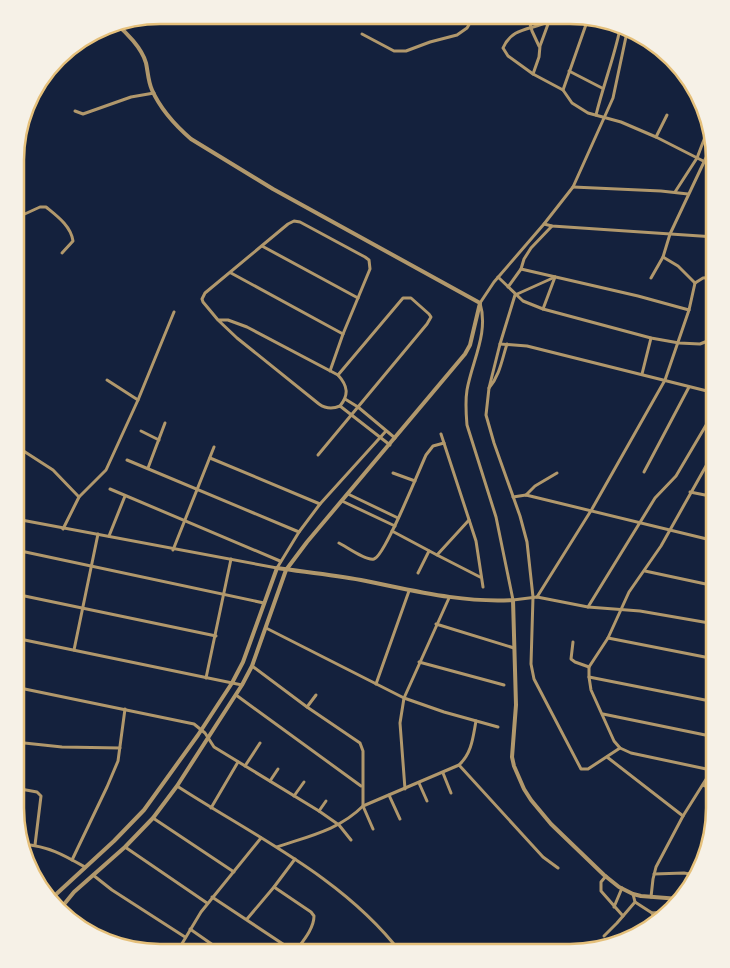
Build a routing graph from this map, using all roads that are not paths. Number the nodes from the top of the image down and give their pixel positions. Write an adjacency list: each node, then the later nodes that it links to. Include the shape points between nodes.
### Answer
1 (469, 24): 8 (street, via 457,35 406,51 394,51)
2 (544, 24): 5 (street)
3 (548, 24): 10 (street)
4 (586, 25): 11 (street)
5 (530, 26): 10 (street); 12 (street, via 507,39 503,48 508,56)
6 (121, 29): 15 (street, via 142,54)
7 (619, 33): 13 (street)
8 (362, 34)
9 (626, 36): 19 (street, via 613,98)
10 (540, 46): 12 (street)
11 (569, 71): 13 (street); 14 (street)
12 (533, 74): 14 (street)
13 (602, 88): 18 (street)
14 (563, 90): 18 (street, via 572,103)
15 (154, 93): 16 (street, via 131,97 83,114); 46 (street, via 191,139 272,189)
16 (75, 111)
17 (667, 115): 20 (street)
18 (596, 116): 19 (street)
19 (604, 117): 20 (street); 25 (street)
20 (656, 137): 23 (street)
21 (704, 139): 23 (street)
22 (706, 157): 24 (street)
23 (697, 158): 24 (street); 26 (street)
24 (704, 161): 27 (street)
25 (573, 187): 26 (street); 29 (street)
26 (675, 192): 27 (street)
27 (688, 194): 31 (street)
28 (24, 214): 34 (street, via 40,206 46,207 65,224 73,241)
29 (544, 224): 30 (street); 38 (street)
30 (552, 226): 31 (street); 36 (street, via 531,248)
31 (670, 234): 32 (street); 35 (street)
32 (706, 236)
33 (262, 246): 37 (street); 45 (street); 45 (street, via 288,224 297,221 365,257 370,269)
34 (62, 253)
35 (663, 257): 40 (street); 42 (street)
36 (521, 269): 39 (street); 43 (street)
37 (231, 273): 50 (street, via 203,296 203,302); 51 (street)
38 (498, 277): 43 (street); 46 (street)
39 (555, 277): 44 (street); 47 (street); 48 (street)
40 (651, 278)
41 (706, 278): 42 (street)
42 (695, 283): 48 (street)
43 (508, 287): 44 (street)
44 (515, 295): 47 (street); 55 (street)
45 (358, 298): 51 (street)
46 (480, 303): 76 (street, via 470,345); 136 (street, via 484,322 467,390 466,412 496,517)
47 (543, 309): 52 (street)
48 (689, 310): 54 (street)
49 (174, 312): 66 (street)
50 (218, 320): 57 (street, via 247,327); 67 (street, via 323,407)
51 (343, 334): 57 (street)
52 (652, 338): 54 (street); 58 (street)
53 (706, 342): 54 (street)
54 (679, 343): 61 (street)
55 (500, 344): 56 (street); 63 (street)
56 (507, 344): 58 (street); 63 (street, via 499,372)
57 (330, 371): 59 (street)
58 (642, 374): 61 (street)
59 (338, 375): 65 (street, via 347,391); 68 (street, via 404,298 411,298 431,317)
60 (107, 380): 66 (street)
61 (665, 380): 62 (street); 102 (street)
62 (689, 387): 64 (street); 87 (street)
63 (489, 388): 99 (street, via 486,415)
64 (706, 391)
65 (345, 398): 67 (street); 68 (street)
66 (138, 400): 98 (street, via 106,470)
67 (340, 406): 69 (street)
68 (358, 407): 69 (street); 73 (street)
69 (352, 415): 75 (street); 82 (street)
70 (165, 424): 77 (street)
71 (706, 425): 107 (street, via 676,476 655,498)
72 (141, 431): 77 (street)
73 (386, 431): 75 (street); 76 (street)
74 (441, 434): 78 (street)
75 (381, 437): 79 (street); 101 (street)
76 (395, 438): 79 (street)
77 (159, 440): 86 (street)
78 (444, 443): 90 (street, via 429,450); 106 (street)
79 (390, 445): 94 (street)
80 (214, 447): 83 (street)
81 (24, 451): 98 (street, via 53,470)
82 (318, 455)
83 (210, 458): 92 (street); 101 (street)
84 (127, 460): 86 (street)
85 (706, 465): 93 (street)
86 (148, 468): 92 (street)
87 (644, 472)
88 (394, 473): 90 (street)
89 (556, 473): 95 (street)
90 (415, 481): 103 (street)
91 (110, 489): 97 (street)
92 (198, 489): 105 (street); 112 (street)
93 (690, 492): 96 (street); 110 (street)
94 (348, 494): 100 (street); 103 (street)
95 (526, 494): 99 (street); 102 (street)
96 (706, 495)
97 (125, 496): 105 (street); 114 (street)
98 (79, 497): 109 (street)
99 (513, 497): 134 (street, via 527,542)
100 (342, 501): 108 (street); 125 (street)
101 (320, 504): 112 (street)
102 (592, 510): 107 (street); 134 (street)
103 (398, 518): 108 (street)
104 (24, 520): 109 (street)
105 (186, 520): 117 (street); 122 (street)
106 (470, 520): 120 (street); 128 (street)
107 (641, 522): 110 (street); 138 (street)
108 (395, 526): 111 (street)
109 (63, 529): 113 (street)
110 (671, 529): 115 (street); 126 (street)
111 (392, 531): 116 (street, via 379,556 370,559); 118 (street)
112 (299, 532): 122 (street)
113 (98, 534): 114 (street); 123 (street)
114 (109, 536): 117 (street)
115 (706, 538)
116 (339, 543)
117 (173, 550): 121 (street)
118 (429, 551): 120 (street); 127 (street)
119 (24, 552): 123 (street)
120 (437, 555): 128 (street)
121 (231, 559): 124 (street); 132 (street)
122 (280, 561): 124 (street)
123 (92, 566): 132 (street); 139 (street)
124 (277, 568): 125 (street); 137 (street)
125 (286, 570): 131 (street, via 344,577); 143 (street)
126 (645, 570): 129 (street); 140 (street)
127 (418, 573)
128 (481, 577): 130 (street)
129 (706, 584)
130 (483, 587)
131 (409, 591): 135 (street); 157 (street)
132 (224, 594): 137 (street); 144 (street)
133 (24, 596): 139 (street)
134 (533, 597): 136 (street); 138 (street); 177 (street, via 531,664 534,679 579,767 588,769)
135 (449, 598): 136 (street); 142 (street)
136 (512, 600): 148 (street)
137 (264, 603): 156 (street)
138 (588, 607): 140 (street)
139 (83, 608): 144 (street); 149 (street)
140 (621, 610): 141 (street); 145 (street)
141 (706, 622)
142 (436, 624): 148 (street); 151 (street)
143 (266, 628): 152 (street); 157 (street)
144 (216, 636): 155 (street)
145 (608, 638): 150 (street); 153 (street)
146 (24, 640): 149 (street)
147 (573, 642): 153 (street, via 571,657)
148 (514, 648): 221 (street, via 516,705 512,748 518,776 541,813)
149 (74, 650): 155 (street)
150 (706, 657)
151 (419, 662): 159 (street); 163 (street)
152 (252, 666): 158 (street); 165 (street)
153 (589, 667): 154 (street)
154 (588, 677): 164 (street); 167 (street)
155 (206, 678): 156 (street)
156 (232, 682): 158 (street); 170 (street)
157 (376, 684): 163 (street)
158 (242, 685): 162 (street)
159 (504, 685)
160 (24, 689): 166 (street)
161 (316, 695): 165 (street)
162 (236, 696): 172 (street); 190 (street)
163 (404, 698): 168 (street); 193 (street, via 400,723)
164 (706, 700)
165 (307, 707): 190 (street, via 362,746)
166 (125, 709): 170 (street, via 194,724); 175 (street)
167 (602, 714): 171 (street); 176 (street)
168 (476, 721): 169 (street); 180 (street, via 471,748)
169 (498, 727)
170 (201, 729): 172 (street); 215 (street, via 144,810)
171 (706, 736)
172 (208, 738): 178 (street, via 214,747); 189 (street)
173 (24, 743): 175 (street)
174 (260, 743): 179 (street)
175 (120, 748): 214 (street, via 111,778)
176 (620, 748): 177 (street); 182 (street)
177 (607, 757): 202 (street)
178 (238, 762): 179 (street); 200 (street)
179 (245, 766): 185 (street)
180 (459, 766): 183 (street); 216 (street)
181 (278, 769): 185 (street)
182 (706, 769)
183 (443, 773): 187 (street); 194 (street)
184 (706, 779): 188 (street)
185 (270, 781): 196 (street)
186 (304, 782): 196 (street)
187 (419, 783): 193 (street); 198 (street)
188 (703, 785): 191 (street); 202 (street)
189 (177, 786): 200 (street); 203 (street)
190 (362, 786): 199 (street)
191 (706, 786)
192 (24, 789): 210 (street, via 40,793)
193 (405, 789): 195 (street)
194 (451, 793)
195 (390, 795): 199 (street); 204 (street)
196 (294, 796): 201 (street)
197 (326, 801): 201 (street)
198 (427, 801)
199 (363, 806): 205 (street); 206 (street)
200 (211, 808): 207 (street)
201 (319, 811): 205 (street)
202 (683, 816): 218 (street)
203 (153, 818): 211 (street); 217 (street)
204 (400, 818)
205 (339, 826): 208 (street); 212 (street)
206 (373, 829)
207 (261, 838): 212 (street); 217 (street)
208 (351, 840)
209 (29, 844): 210 (street)
210 (35, 845): 214 (street, via 57,851)
211 (125, 847): 220 (street); 230 (street)
212 (276, 847): 213 (street)
213 (295, 859): 222 (street); 244 (street, via 366,915)
214 (72, 860): 215 (street)
215 (85, 867): 225 (street)
216 (558, 868)
217 (234, 872): 226 (street)
218 (654, 874): 219 (street); 227 (street)
219 (689, 874)
220 (94, 875): 231 (street); 239 (street)
221 (606, 876): 223 (street); 232 (street, via 601,882 601,891)
222 (274, 887): 236 (street); 243 (street, via 314,916)
223 (622, 888): 224 (street); 232 (street)
224 (633, 894): 227 (street); 229 (street)
225 (55, 895)
226 (212, 897): 230 (street); 236 (street)
227 (651, 897): 228 (street)
228 (672, 898)
229 (635, 902): 233 (street); 235 (street)
230 (207, 903): 237 (street)
231 (64, 904)
232 (614, 907): 235 (street)
233 (652, 913): 234 (street)
234 (657, 913)
235 (623, 916): 238 (street)
236 (247, 920): 242 (street)
237 (190, 929): 239 (street); 241 (street)
238 (604, 936)
239 (185, 937): 240 (street)
240 (181, 944)
241 (212, 944)
242 (283, 944)
243 (300, 944)
244 (395, 944)

